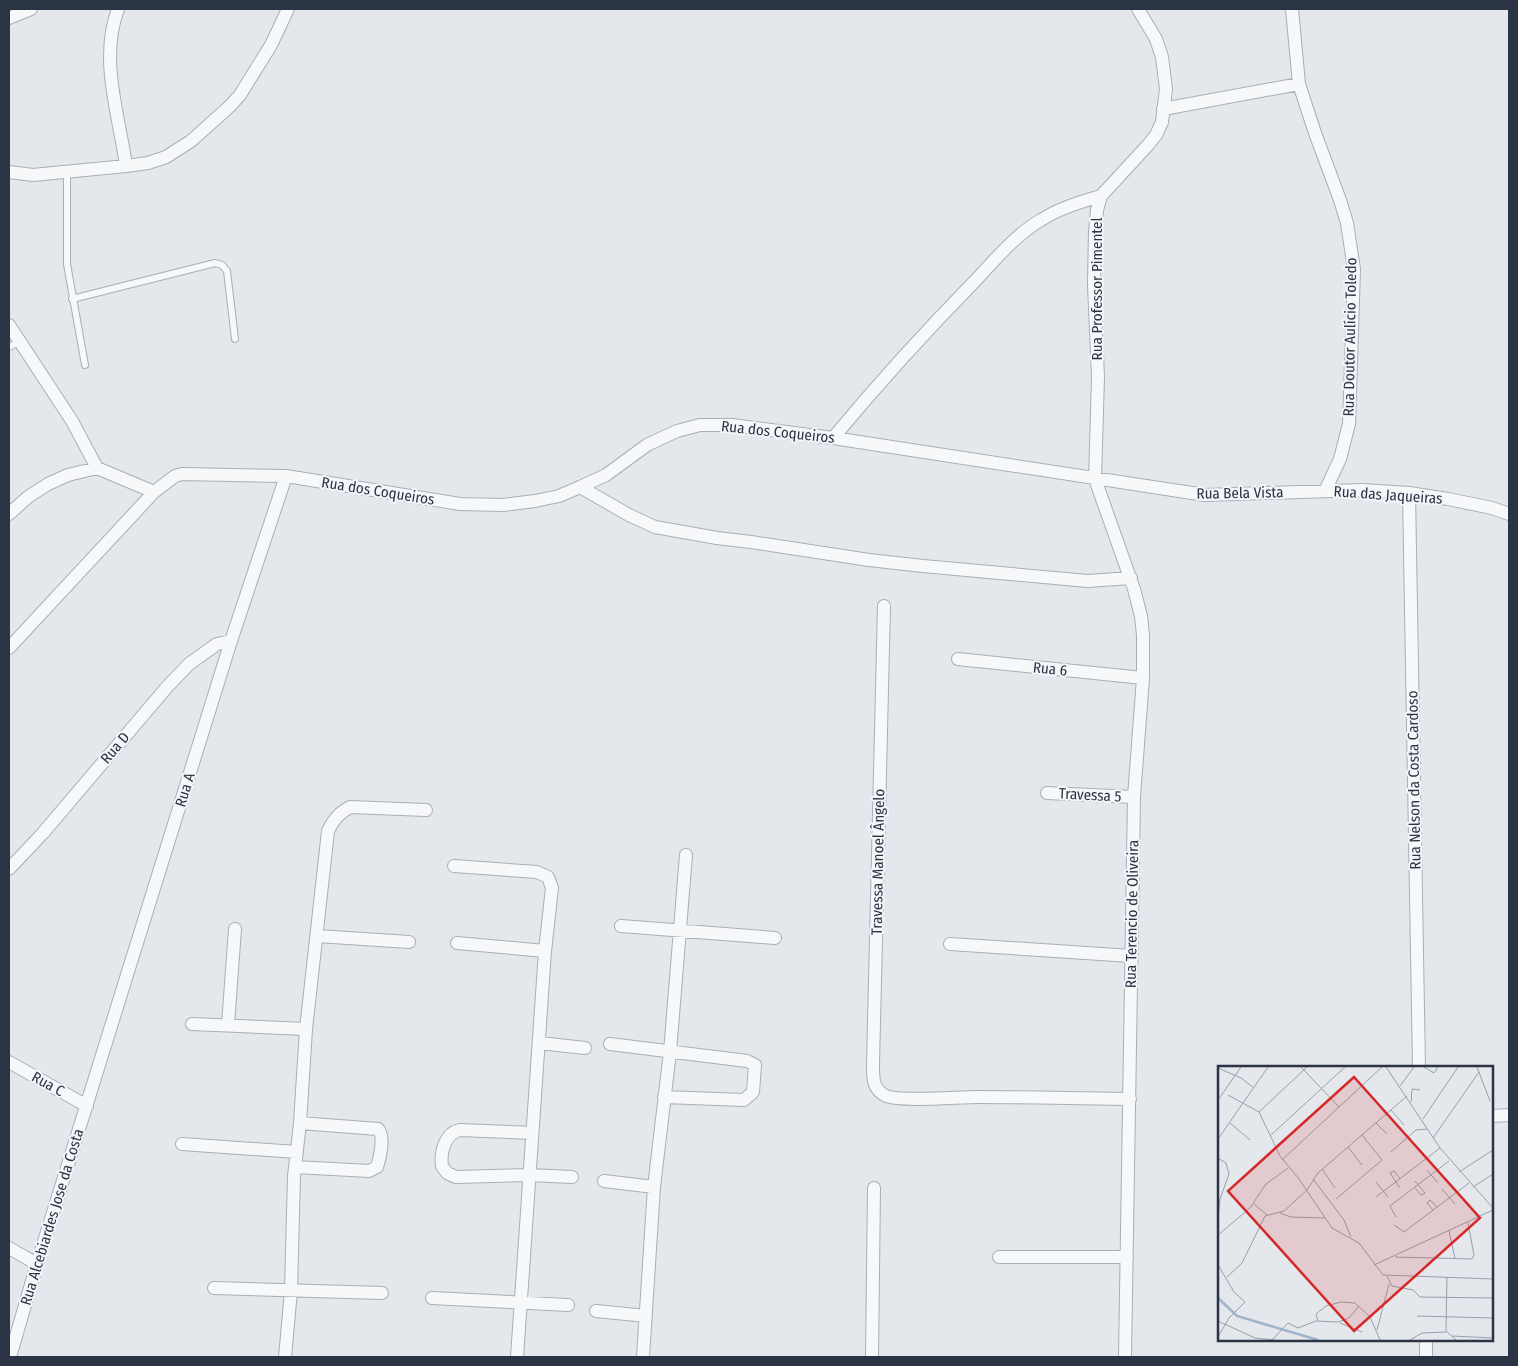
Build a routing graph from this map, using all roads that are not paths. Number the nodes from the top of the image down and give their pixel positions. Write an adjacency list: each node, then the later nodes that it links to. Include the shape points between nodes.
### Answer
1 (31, 9): 6 (street)
2 (118, 9): 9 (street, via 110,40 109,69)
3 (288, 9): 9 (street, via 249,83 230,106 166,157)
4 (1138, 9): 8 (street, Rua Professor Pimentel, via 1156,38 1162,57 1166,89)
5 (1292, 9): 7 (street, Rua Doutor Aulício Toledo)
6 (9, 18)
7 (1299, 84): 8 (street); 23 (street, Rua Doutor Aulício Toledo, via 1347,223 1354,269 1349,424 1340,459)
8 (1163, 109): 12 (street, Rua Professor Pimentel, via 1156,135)
9 (126, 166): 11 (street)
10 (9, 172): 11 (street, via 33,175)
11 (67, 172): 13 (lane, via 67,264)
12 (1101, 196): 18 (street, via 1066,207 1040,220 1003,252 916,341); 21 (street, Rua Professor Pimentel, via 1095,232 1098,377)
13 (72, 299): 15 (lane, via 214,263 227,271); 17 (lane)
14 (9, 326): 16 (street)
15 (235, 339)
16 (14, 345): 19 (street, via 72,421)
17 (85, 365)
18 (833, 438): 21 (street, Rua dos Coqueiros); 22 (street, Rua dos Coqueiros, via 732,425 700,425 677,431 647,445 606,475)
19 (96, 468): 24 (street); 26 (street, via 48,484)
20 (286, 476): 22 (street, Rua dos Coqueiros, via 460,504 502,505 535,501); 24 (street, Rua dos Coqueiros, via 182,474); 30 (street, Rua A)
21 (1095, 479): 23 (street, Rua Bela Vista, via 1206,496); 28 (street, Rua Terencio de Oliveira)
22 (580, 487): 28 (street, via 655,527 717,538 923,566 1088,581)
23 (1325, 491): 25 (street, Rua das Jaqueiras)
24 (154, 492): 31 (street, Rua dos Coqueiros)
25 (1409, 493): 27 (street, Rua das Jaqueiras); 58 (street, Rua Nelson da Costa Cardoso)
26 (9, 514)
27 (1509, 514)
28 (1131, 578): 33 (street, Rua Terencio de Oliveira, via 1142,616)
29 (884, 606): 60 (street, Travessa Manoel Ângelo, via 876,1088 887,1096 904,1098)
30 (231, 641): 39 (street, Rua D, via 217,644 204,653 167,687 44,833); 61 (street, Rua A)
31 (9, 648)
32 (958, 659): 33 (street, Rua 6)
33 (1143, 678): 35 (street, Rua Terencio de Oliveira)
34 (1047, 792): 35 (street, Travessa 5)
35 (1134, 797): 49 (street, Rua Terencio de Oliveira)
36 (426, 810): 43 (street, via 350,807 340,813 328,831)
37 (686, 855): 42 (street)
38 (454, 866): 48 (street, via 546,875 552,888)
39 (9, 869)
40 (621, 926): 42 (street)
41 (235, 928): 51 (street)
42 (680, 930): 44 (street); 56 (street)
43 (317, 936): 45 (street); 52 (street)
44 (775, 938)
45 (409, 942)
46 (457, 943): 48 (street)
47 (950, 944): 49 (street)
48 (545, 951): 53 (street)
49 (1131, 956): 60 (street, Rua Terencio de Oliveira)
50 (192, 1024): 51 (street)
51 (228, 1025): 52 (street)
52 (306, 1029): 64 (street)
53 (540, 1042): 55 (street); 65 (street)
54 (610, 1044): 56 (street)
55 (585, 1048)
56 (670, 1052): 59 (street); 59 (street, via 753,1063 756,1068 753,1092 744,1100)
57 (9, 1062): 61 (street, Rua C)
58 (1419, 1066)
59 (664, 1097): 72 (street)
60 (1130, 1099): 76 (street, Rua Terencio de Oliveira)
61 (87, 1106): 77 (street, Rua Alcebiardes Jose da Costa)
62 (1509, 1115): 63 (street)
63 (1493, 1116)
64 (300, 1123): 67 (street); 68 (street, via 378,1129 381,1135 379,1160 377,1167 369,1171)
65 (532, 1133): 69 (street); 69 (street, via 455,1131 448,1135 442,1162 447,1173 456,1177)
66 (182, 1144): 67 (street)
67 (297, 1152): 68 (street)
68 (295, 1167): 79 (street)
69 (529, 1175): 70 (street); 82 (street)
70 (572, 1177)
71 (604, 1181): 72 (street)
72 (654, 1187): 85 (street)
73 (874, 1188): 91 (street)
74 (9, 1248): 77 (street)
75 (999, 1257): 76 (street)
76 (1127, 1257): 92 (street, Rua Terencio de Oliveira)
77 (37, 1264): 87 (street, Rua Alcebiardes Jose da Costa)
78 (214, 1288): 79 (street)
79 (291, 1290): 80 (street); 88 (street)
80 (382, 1293)
81 (432, 1298): 82 (street)
82 (521, 1304): 83 (street); 89 (street)
83 (568, 1305)
84 (596, 1312): 85 (street)
85 (646, 1316): 90 (street)
86 (1426, 1341): 93 (street)
87 (10, 1357)
88 (285, 1357)
89 (517, 1357)
90 (643, 1357)
91 (872, 1357)
92 (1124, 1357)
93 (1426, 1357)

